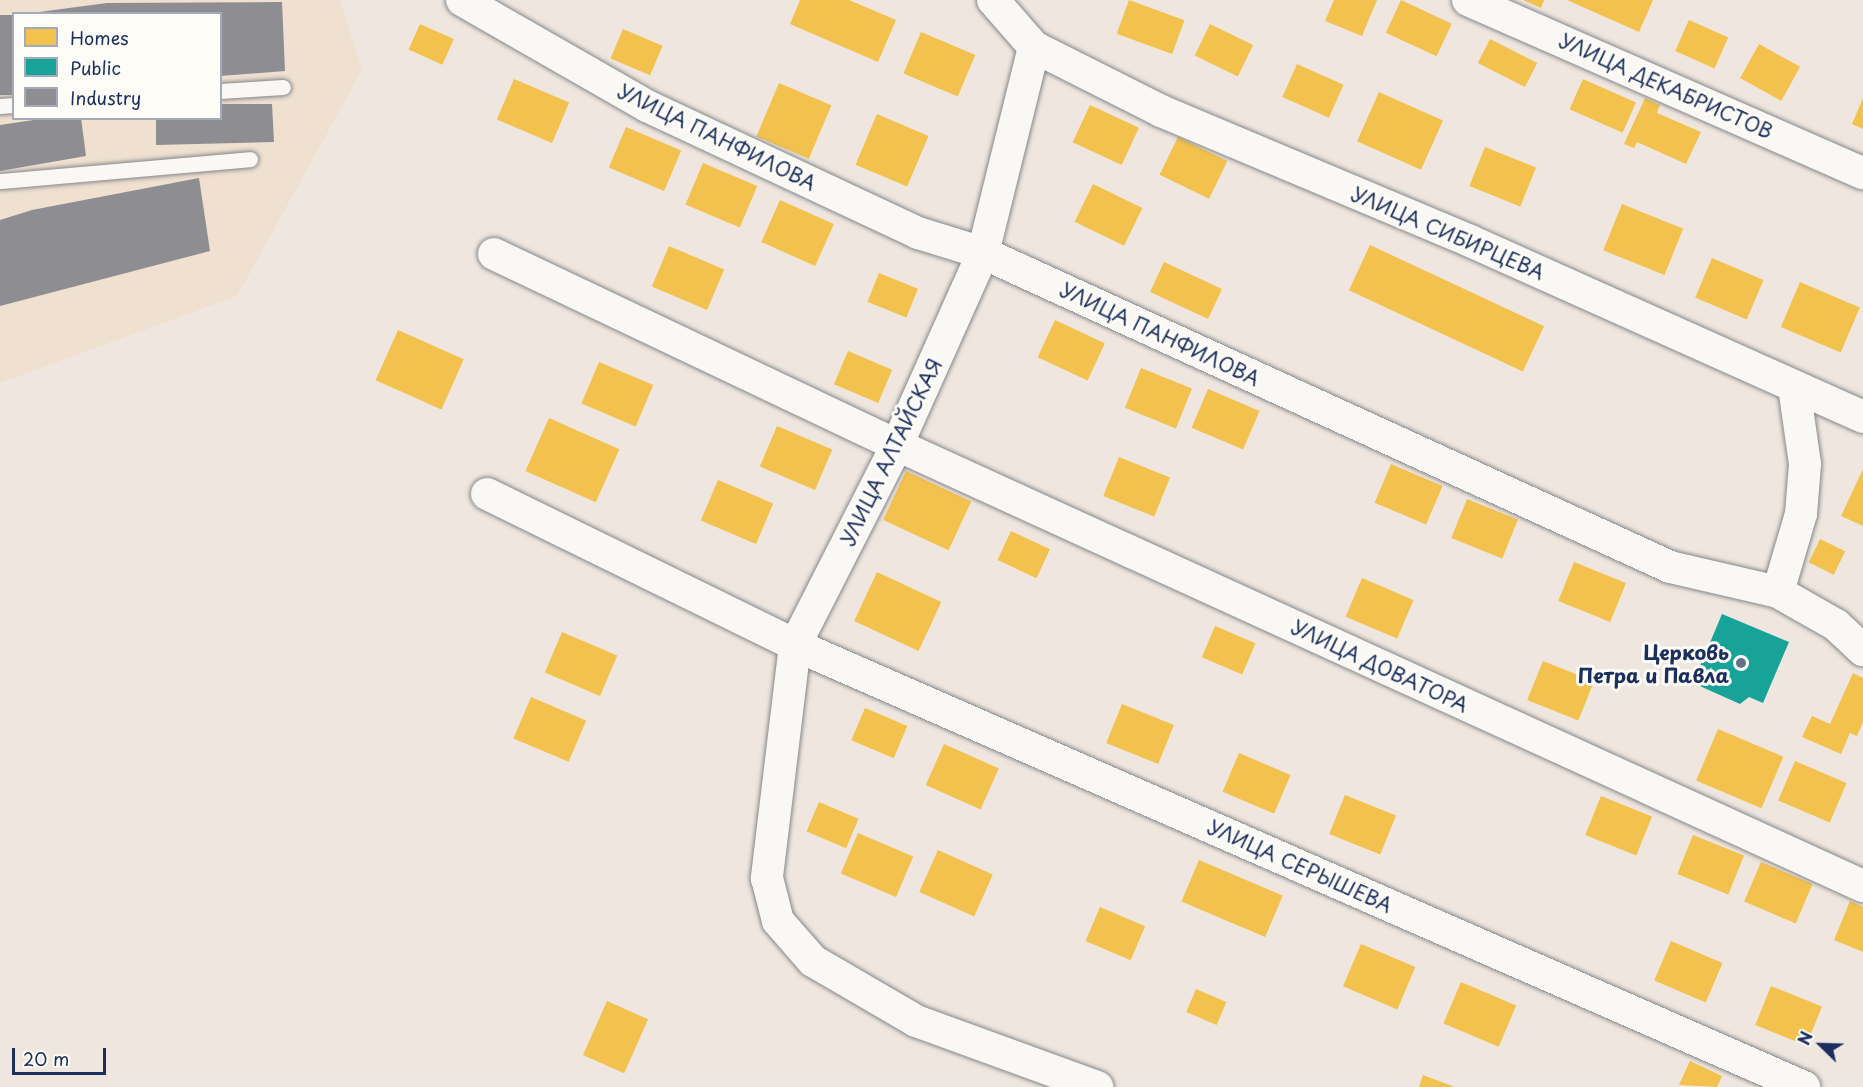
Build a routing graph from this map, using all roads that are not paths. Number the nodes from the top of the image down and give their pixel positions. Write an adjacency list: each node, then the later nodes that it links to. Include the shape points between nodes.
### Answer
1 (462, 0): 10 (street, УЛИЦА ПАНФИЛОВА, via 647,106 918,233)
2 (993, 0): 4 (street)
3 (1468, 0): 8 (street, УЛИЦА ДЕКАБРИСТОВ)
4 (1034, 47): 10 (street, УЛИЦА АЛТАЙСКАЯ); 12 (street, УЛИЦА СИБИРЦЕВА, via 1161,111 1470,241)
5 (283, 87): 6 (lane)
6 (222, 91)
7 (250, 159): 9 (lane)
8 (1863, 173)
9 (0, 181)
10 (983, 253): 14 (street, УЛИЦА АЛТАЙСКАЯ); 16 (street, УЛИЦА ПАНФИЛОВА, via 1670,567)
11 (494, 254): 14 (street, УЛИЦА ДОВАТОРА)
12 (1794, 387): 13 (street, УЛИЦА СИБИРЦЕВА); 16 (street, via 1805,464 1803,494 1801,514)
13 (1863, 417)
14 (897, 445): 17 (street, УЛИЦА АЛТАЙСКАЯ); 19 (street, УЛИЦА ДОВАТОРА)
15 (487, 494): 17 (street, УЛИЦА СЕРЫШЕВА)
16 (1778, 592): 18 (street, УЛИЦА ПАНФИЛОВА, via 1836,625)
17 (795, 645): 20 (street, УЛИЦА АЛТАЙСКАЯ, via 766,862 778,921 813,961 916,1021); 21 (street, УЛИЦА СЕРЫШЕВА)
18 (1863, 651)
19 (1863, 886)
20 (1097, 1087)
21 (1804, 1087)

